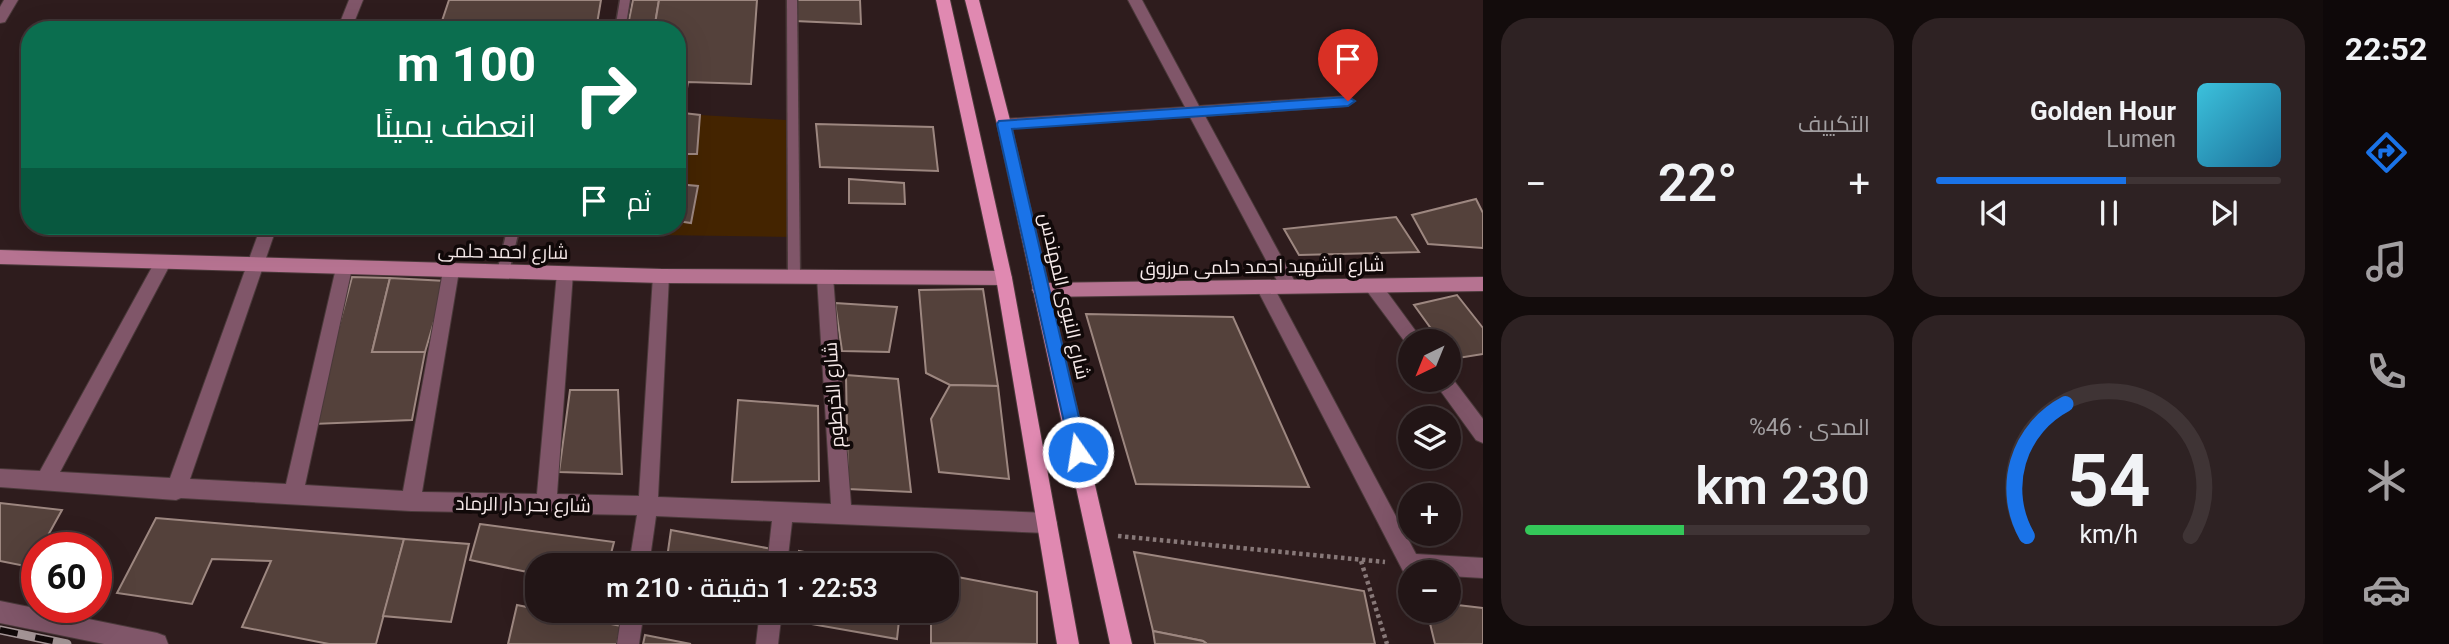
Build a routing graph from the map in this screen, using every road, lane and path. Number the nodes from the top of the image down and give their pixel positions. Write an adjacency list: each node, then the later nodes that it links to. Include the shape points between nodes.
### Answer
1 (11, 0): 8 (street)
2 (356, 0): 9 (street)
3 (625, 0): 10 (lane)
4 (792, 0): 24 (lane)
5 (943, 0): 26 (main road)
6 (972, 0): 13 (main road, شارع النبوى المهندس)
7 (1135, 0): 12 (street)
8 (0, 19)
9 (348, 21)
10 (622, 21)
11 (1348, 101): 12 (street)
12 (1196, 113): 13 (street); 30 (street)
13 (1004, 124): 31 (main road, شارع النبوى المهندس)
14 (266, 235): 18 (street)
15 (512, 235): 21 (lane)
16 (0, 257): 17 (main road, شارع احمد حلمى)
17 (163, 264): 18 (main road, شارع احمد حلمى); 36 (street)
18 (254, 266): 19 (main road, شارع احمد حلمى); 37 (street)
19 (344, 268): 20 (main road, شارع احمد حلمى); 38 (street)
20 (451, 271): 21 (main road, شارع احمد حلمى); 39 (street)
21 (503, 272): 22 (main road, شارع احمد حلمى)
22 (565, 274): 23 (main road, شارع احمد حلمى); 40 (street)
23 (661, 276): 24 (main road, شارع احمد حلمى); 41 (street)
24 (794, 277): 25 (main road, شارع احمد حلمى)
25 (825, 277): 26 (main road, شارع احمد حلمى); 43 (street, شارع الخرطوم)
26 (1004, 278): 44 (main road)
27 (1482, 285): 28 (main road, شارع الشهيد احمد حلمى مرزوق)
28 (1373, 286): 30 (main road, شارع الشهيد احمد حلمى مرزوق); 32 (street)
29 (1265, 287): 30 (main road, شارع الشهيد احمد حلمى مرزوق); 31 (main road, شارع الشهيد احمد حلمى مرزوق); 48 (street)
30 (1289, 287)
31 (1041, 290): 45 (main road, شارع النبوى المهندس)
32 (1405, 329)
33 (1452, 392): 34 (street)
34 (1483, 434)
35 (0, 478): 36 (street, شارع بحر دار الرماد)
36 (44, 482): 37 (street, شارع بحر دار الرماد)
37 (176, 490): 38 (street, شارع بحر دار الرماد)
38 (293, 495): 39 (street, شارع بحر دار الرماد)
39 (411, 501): 40 (street, شارع بحر دار الرماد)
40 (546, 505): 41 (street, شارع بحر دار الرماد)
41 (648, 506): 42 (street, شارع بحر دار الرماد); 46 (street)
42 (783, 512): 43 (street, شارع بحر دار الرماد); 47 (street)
43 (842, 514): 44 (street, شارع بحر دار الرماد)
44 (1047, 523): 59 (main road)
45 (1097, 534): 49 (path); 60 (main road, شارع النبوى المهندس)
46 (641, 553)
47 (778, 553)
48 (1408, 560)
49 (1361, 561): 50 (path); 61 (path)
50 (1398, 563)
51 (1461, 567): 52 (street)
52 (1483, 568)
53 (0, 612): 56 (street)
54 (631, 623): 57 (street)
55 (769, 623): 58 (street)
56 (158, 644)
57 (628, 644)
58 (766, 644)
59 (1068, 644)
60 (1121, 644)
61 (1387, 644)

